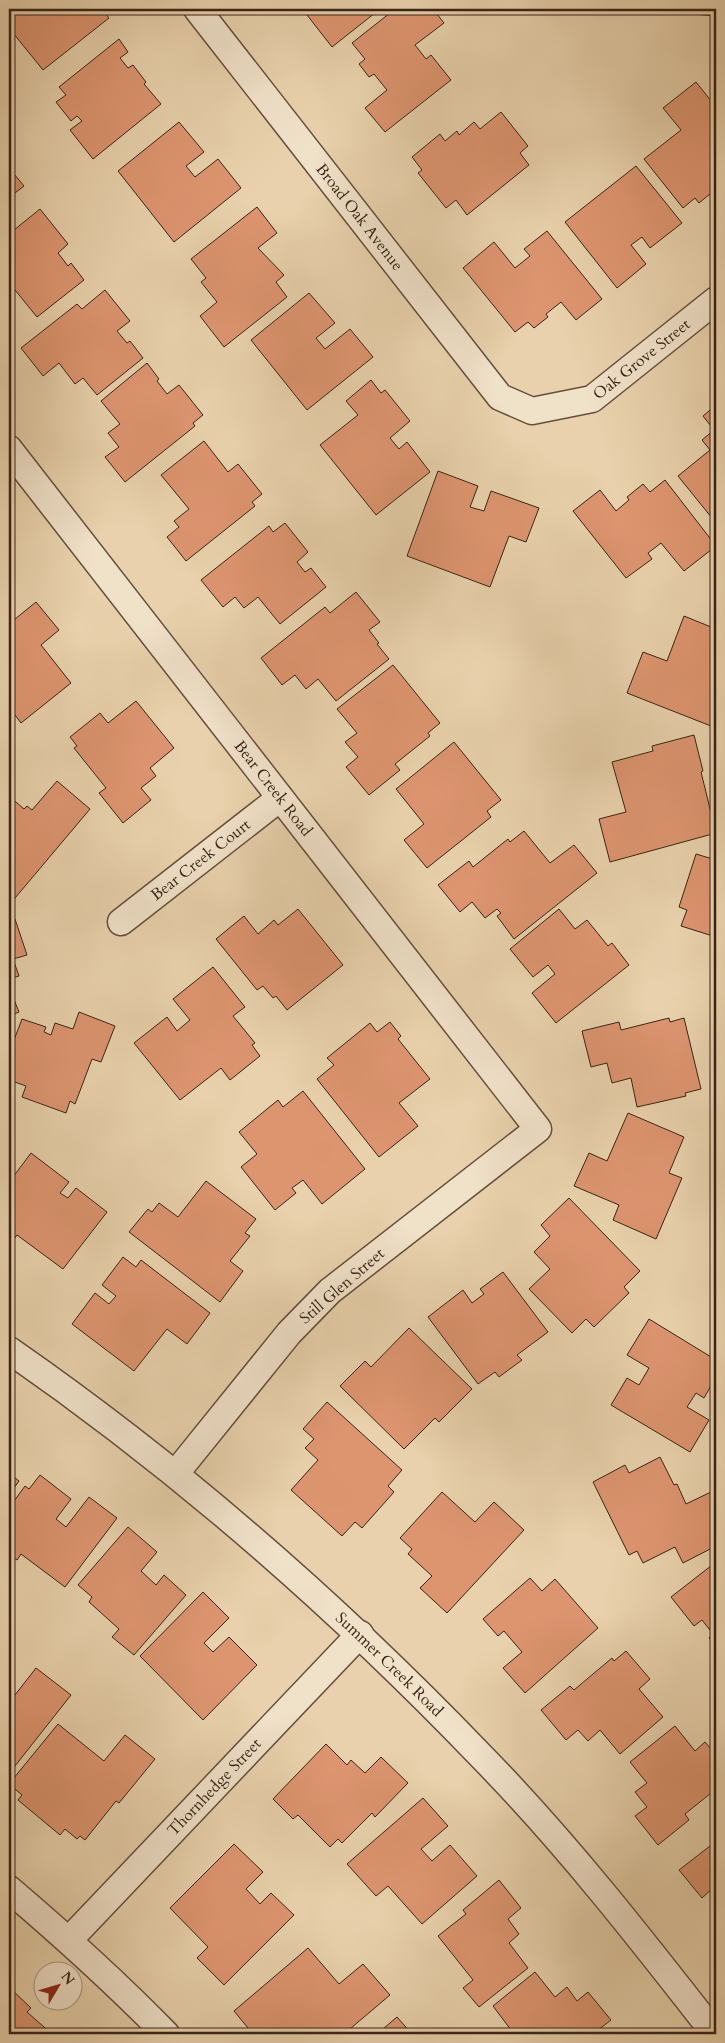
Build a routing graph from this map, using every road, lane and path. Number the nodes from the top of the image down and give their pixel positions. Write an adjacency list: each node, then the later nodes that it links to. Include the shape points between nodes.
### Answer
1 (197, 9): 3 (street, Broad Oak Avenue, via 500,397)
2 (716, 300): 3 (street, Oak Grove Street, via 592,399)
3 (532, 411)
4 (9, 449): 5 (street, Bear Creek Road)
5 (280, 798): 6 (street, Bear Creek Court); 7 (street, Bear Creek Road)
6 (121, 922)
7 (538, 1129): 9 (street, Still Glen Street, via 330,1291 289,1332)
8 (9, 1350): 9 (street, Summer Creek Road, via 76,1396)
9 (176, 1473): 10 (street, Summer Creek Road)
10 (360, 1634): 12 (street, Thornhedge Street); 13 (street, Summer Creek Road, via 484,1758)
11 (9, 1889): 12 (street)
12 (69, 1940): 14 (street)
13 (713, 2024)
14 (166, 2034)

